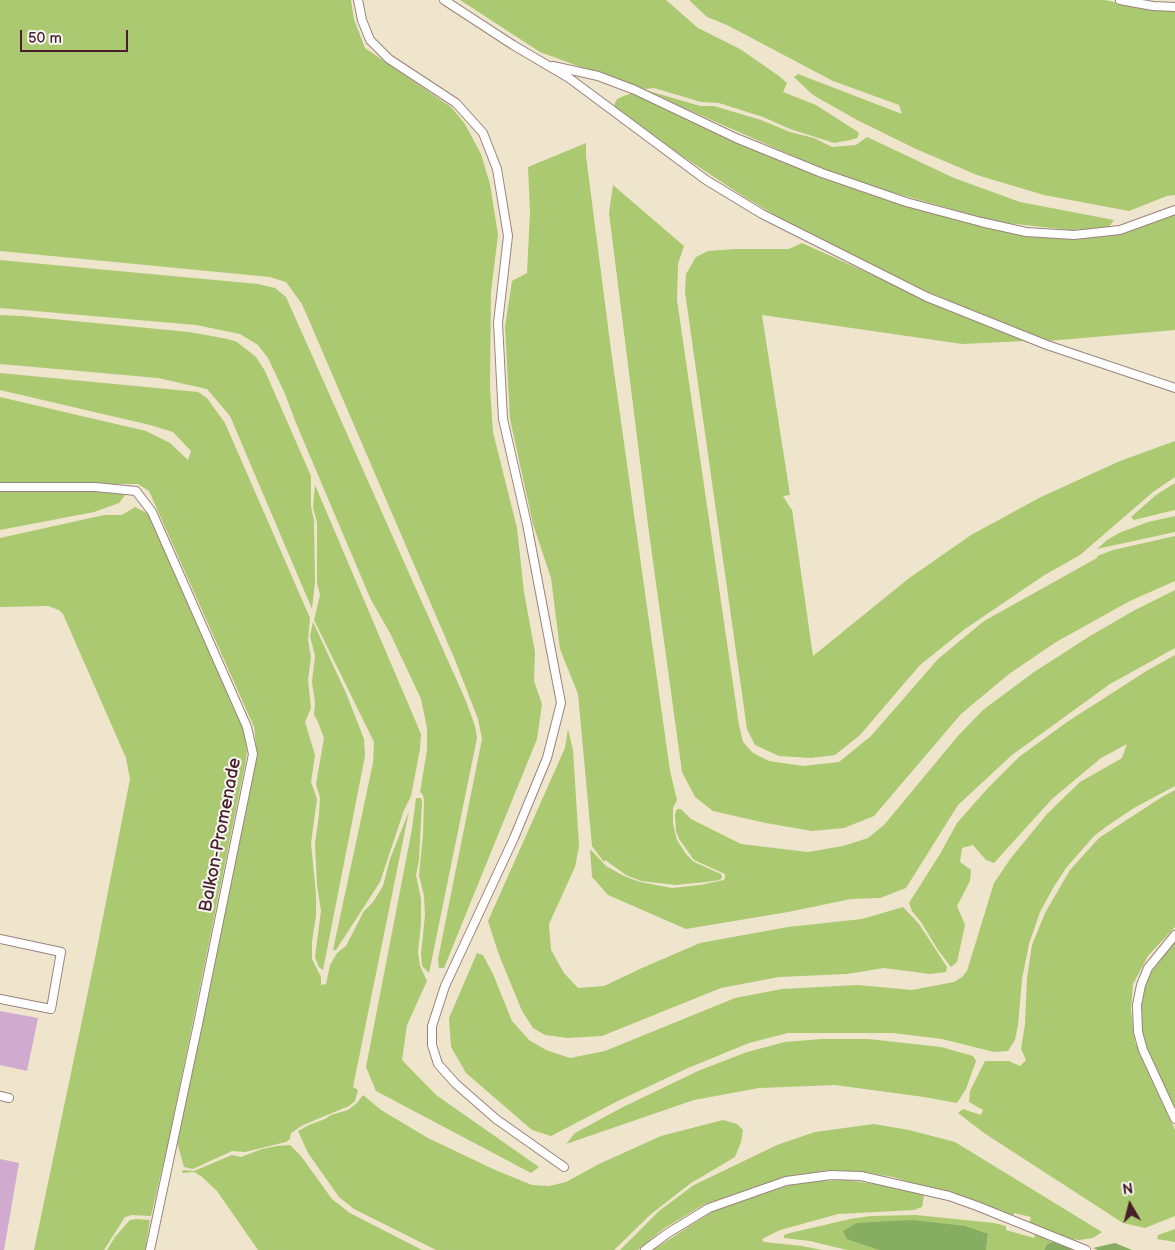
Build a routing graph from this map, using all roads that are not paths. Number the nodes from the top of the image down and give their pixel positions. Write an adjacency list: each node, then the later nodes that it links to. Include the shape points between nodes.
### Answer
1 (358, 0): 15 (lane, via 370,40 389,59 456,103 483,133 496,169 508,236 498,323 503,419 527,524 561,703 547,758 514,838 445,986 432,1026 432,1045 438,1064 456,1084 496,1119)
2 (444, 0): 5 (lane)
3 (1120, 0): 4 (lane)
4 (1175, 7)
5 (544, 64): 6 (lane, via 598,76 634,90 736,138 822,173 906,202 981,222 1026,232 1074,235 1120,230); 7 (lane, via 569,78 706,180 762,214 926,297 1047,345)
6 (1175, 210)
7 (1175, 388)
8 (0, 487): 16 (lane, Balkon-Promenade, via 95,487 136,491 152,512 247,727 252,754)
9 (1175, 935): 14 (lane, via 1148,968 1136,1005 1143,1050)
10 (0, 939): 11 (lane, via 61,952 51,1009)
11 (0, 999)
12 (0, 1096): 13 (lane)
13 (9, 1098)
14 (1175, 1119)
15 (564, 1167)
16 (150, 1250)
17 (645, 1250): 18 (lane, via 708,1208 786,1181 831,1175 861,1176 949,1196)
18 (1086, 1250)

